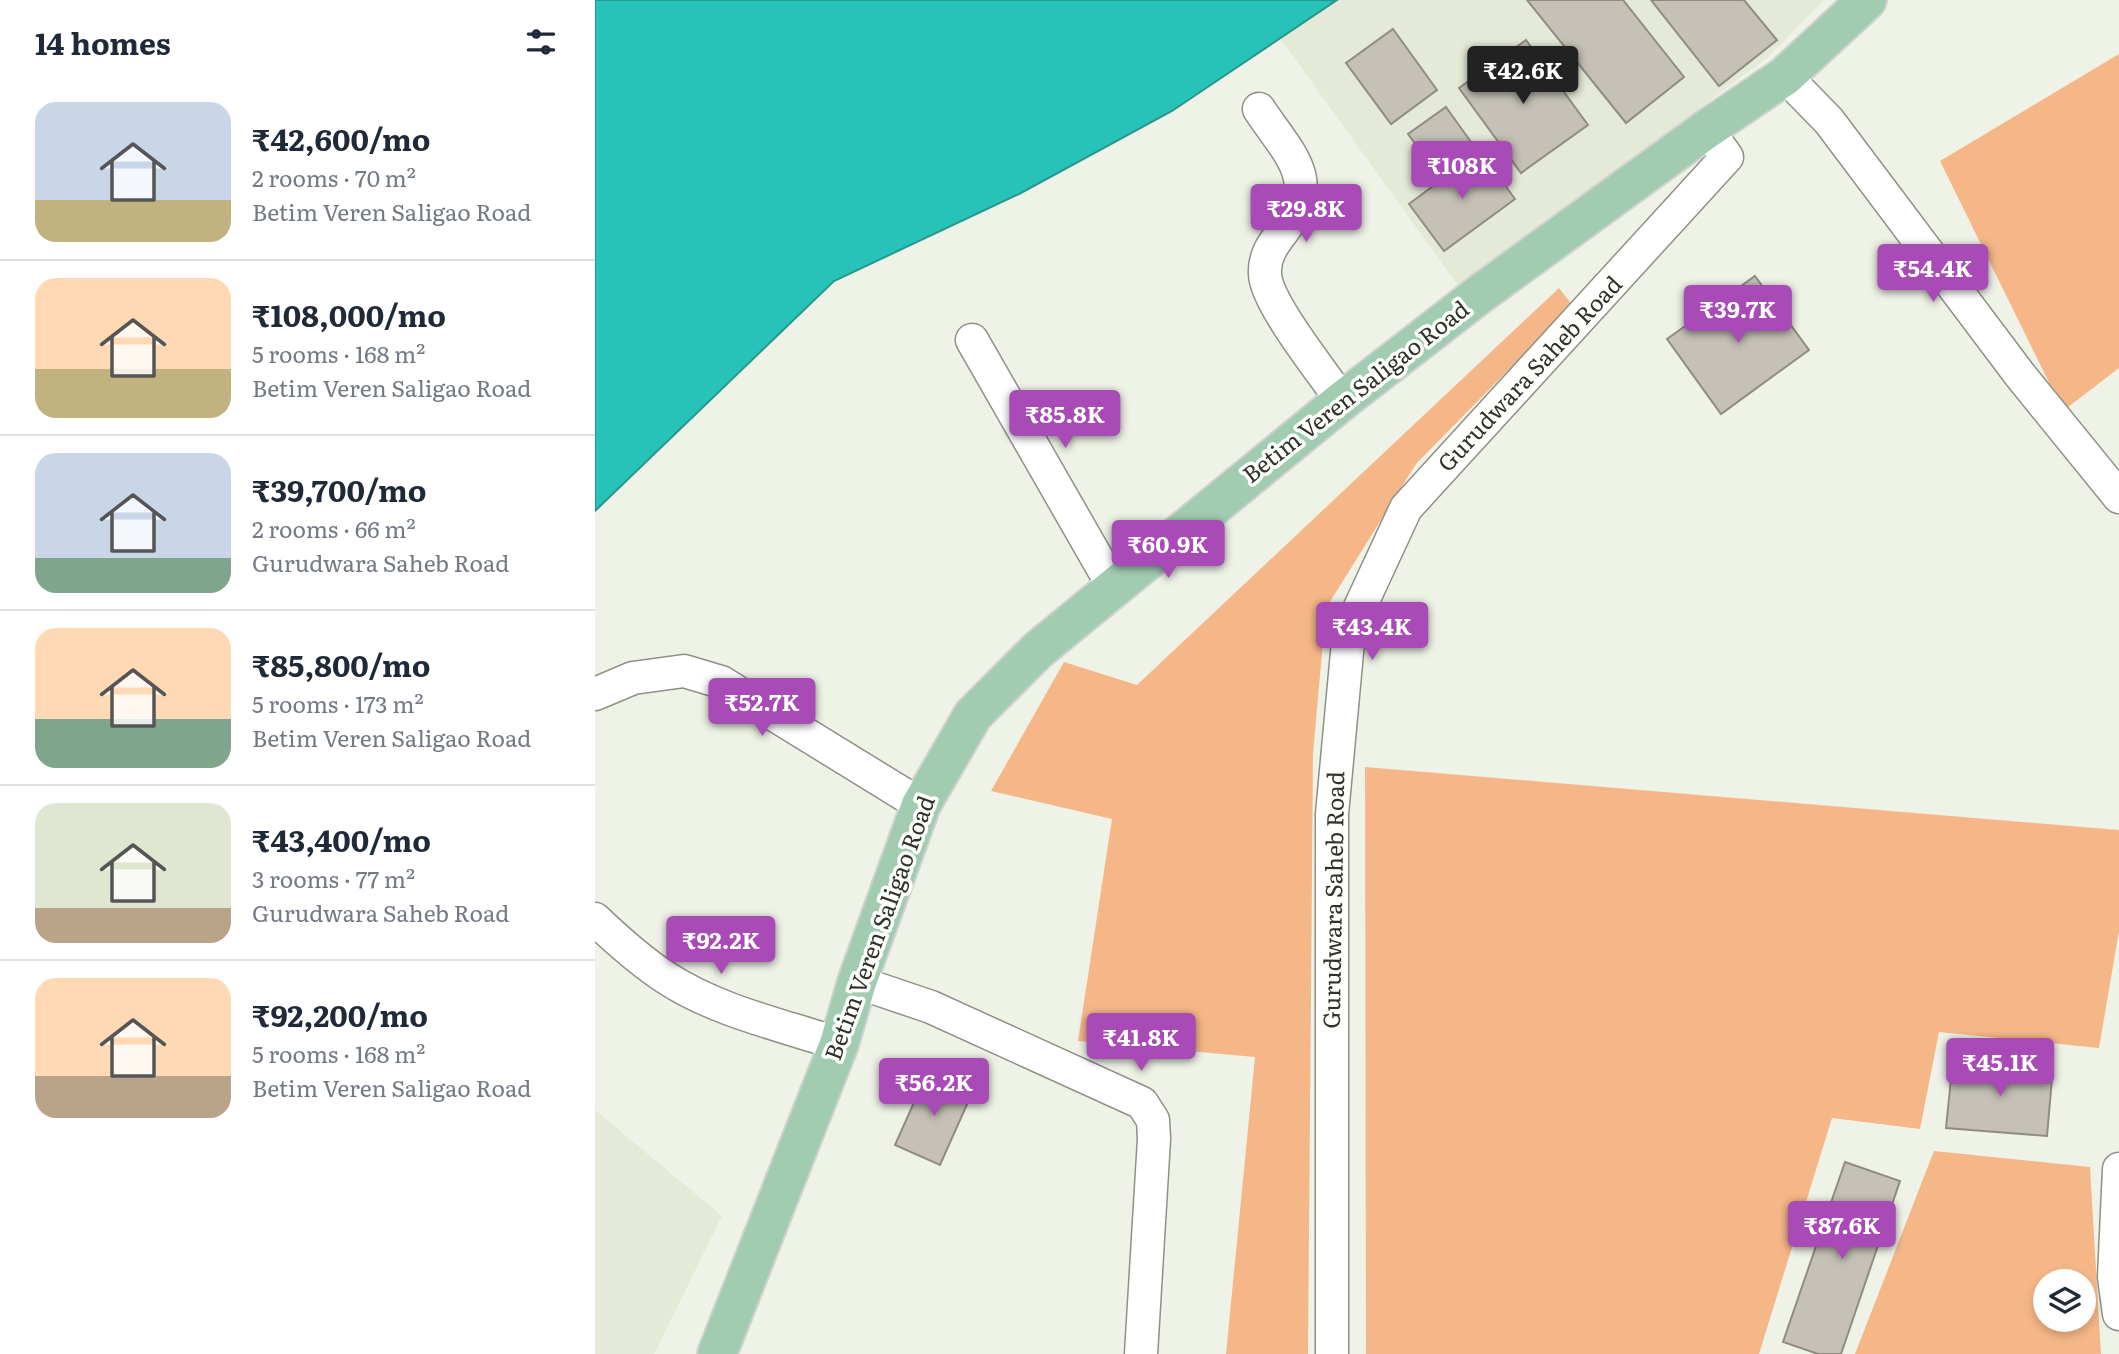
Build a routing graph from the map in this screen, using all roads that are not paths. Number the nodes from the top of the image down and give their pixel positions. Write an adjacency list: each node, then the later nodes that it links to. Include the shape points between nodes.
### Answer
1 (1867, 0): 2 (main road, Betim Veren Saligao Road)
2 (1785, 76): 4 (main road, Betim Veren Saligao Road); 7 (street, via 1829,121 2020,375)
3 (1259, 109): 6 (street, via 1298,169 1304,189 1296,213 1269,250 1265,275 1273,301)
4 (1707, 129): 6 (main road, Betim Veren Saligao Road); 18 (street, Gurudwara Saheb Road, via 1727,157 1406,508 1349,631 1332,814)
5 (972, 340): 8 (street)
6 (1342, 401): 8 (main road, Betim Veren Saligao Road)
7 (2119, 497)
8 (1113, 586): 10 (main road, Betim Veren Saligao Road, via 1038,650 973,715)
9 (595, 694): 10 (street, via 633,678 684,671 721,682)
10 (921, 805): 12 (main road, Betim Veren Saligao Road)
11 (595, 919): 13 (street, via 666,978 738,1011)
12 (857, 982): 13 (main road, Betim Veren Saligao Road); 17 (street, via 931,1007 1142,1103 1153,1120 1154,1139)
13 (839, 1044): 16 (main road, Betim Veren Saligao Road)
14 (2119, 1169): 15 (street, via 2114,1277)
15 (2119, 1314)
16 (717, 1354)
17 (1141, 1354)
18 (1332, 1354)

